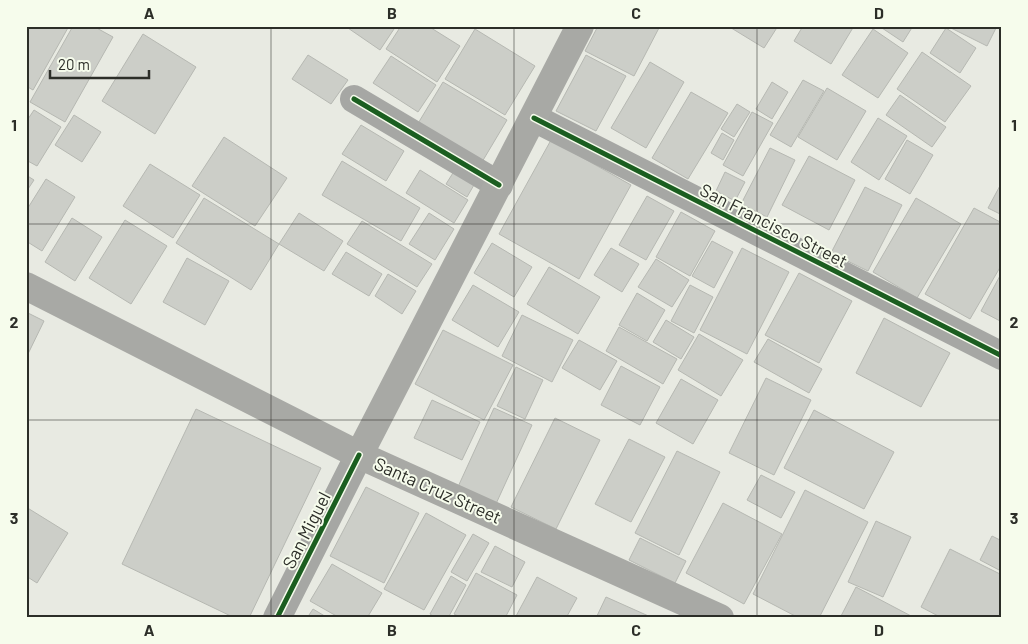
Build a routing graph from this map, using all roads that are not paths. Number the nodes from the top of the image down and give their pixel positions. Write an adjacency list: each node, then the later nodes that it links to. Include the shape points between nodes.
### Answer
1 (580, 26): 3 (main road, San Miguel)
2 (354, 98): 4 (street)
3 (534, 118): 4 (main road, San Miguel); 6 (street, San Francisco Street)
4 (499, 185): 7 (main road, San Miguel)
5 (26, 286): 7 (main road, Santa Cruz Street)
6 (1002, 356)
7 (360, 455): 8 (street, San Miguel); 9 (main road, Santa Cruz Street)
8 (277, 618)
9 (720, 618)

